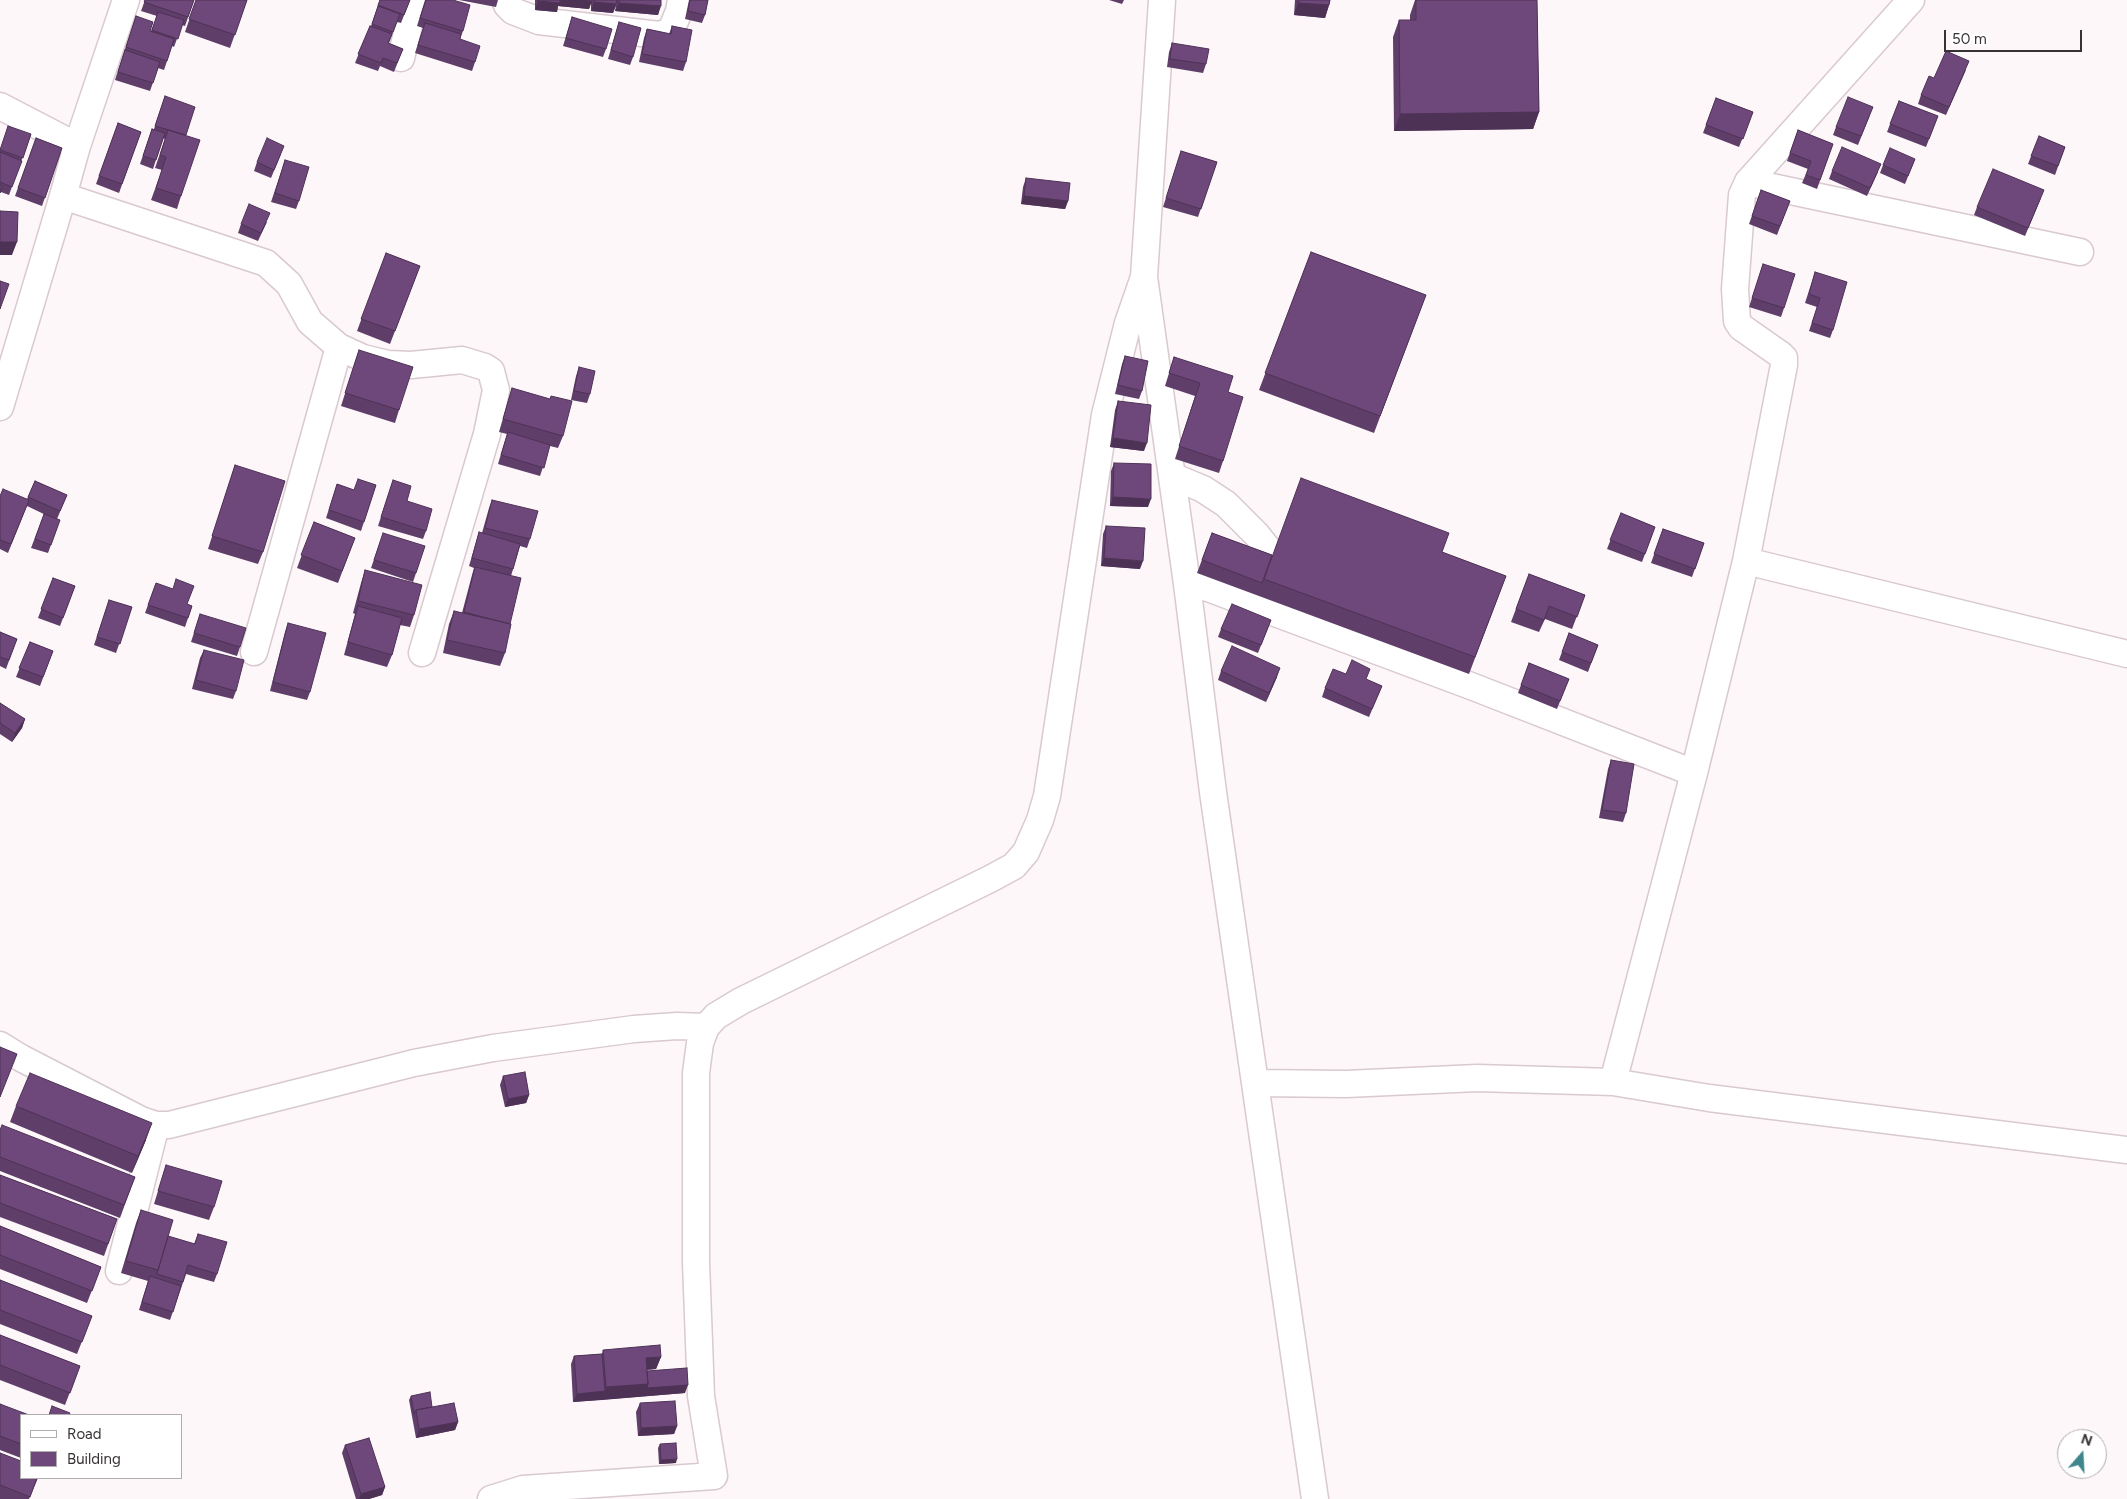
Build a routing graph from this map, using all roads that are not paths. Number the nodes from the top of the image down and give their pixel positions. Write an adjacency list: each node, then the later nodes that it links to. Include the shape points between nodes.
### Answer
1 (126, 0): 9 (street)
2 (415, 0): 7 (street)
3 (505, 0): 4 (street, via 513,11 539,20 659,34 671,31)
4 (681, 0)
5 (1162, 0): 13 (street)
6 (1911, 0): 10 (street)
7 (401, 58)
8 (0, 106): 9 (street)
9 (77, 146): 11 (street)
10 (1748, 182): 12 (street); 18 (street, via 1739,214 1736,313 1741,327 1781,355 1785,362)
11 (63, 196): 14 (street, via 266,262 289,284 310,322); 15 (street)
12 (2080, 252)
13 (1144, 277): 16 (street); 24 (street, via 1105,415 1047,796 1026,852 1014,866 741,1001 716,1016)
14 (339, 347): 20 (street); 21 (street, via 363,358 400,365 462,360 485,366 494,378 496,390 487,434)
15 (0, 407)
16 (1172, 476): 17 (street, via 1203,489 1226,504); 19 (street)
17 (1269, 550)
18 (1746, 560): 22 (street); 23 (street)
19 (1187, 584): 23 (street, via 1208,588); 27 (street)
20 (254, 652)
21 (422, 652)
22 (2127, 654)
23 (1694, 773): 26 (street)
24 (706, 1027): 28 (street, via 634,1029 493,1048 414,1063 193,1120); 31 (street, via 696,1073 696,1262 701,1396 714,1476 523,1489)
25 (0, 1044): 28 (street, via 21,1058)
26 (1614, 1082): 27 (street, via 1478,1078 1346,1084); 29 (street, via 1709,1098)
27 (1254, 1083): 32 (street)
28 (156, 1125): 30 (street)
29 (2127, 1150)
30 (119, 1271)
31 (491, 1499)
32 (1315, 1499)

